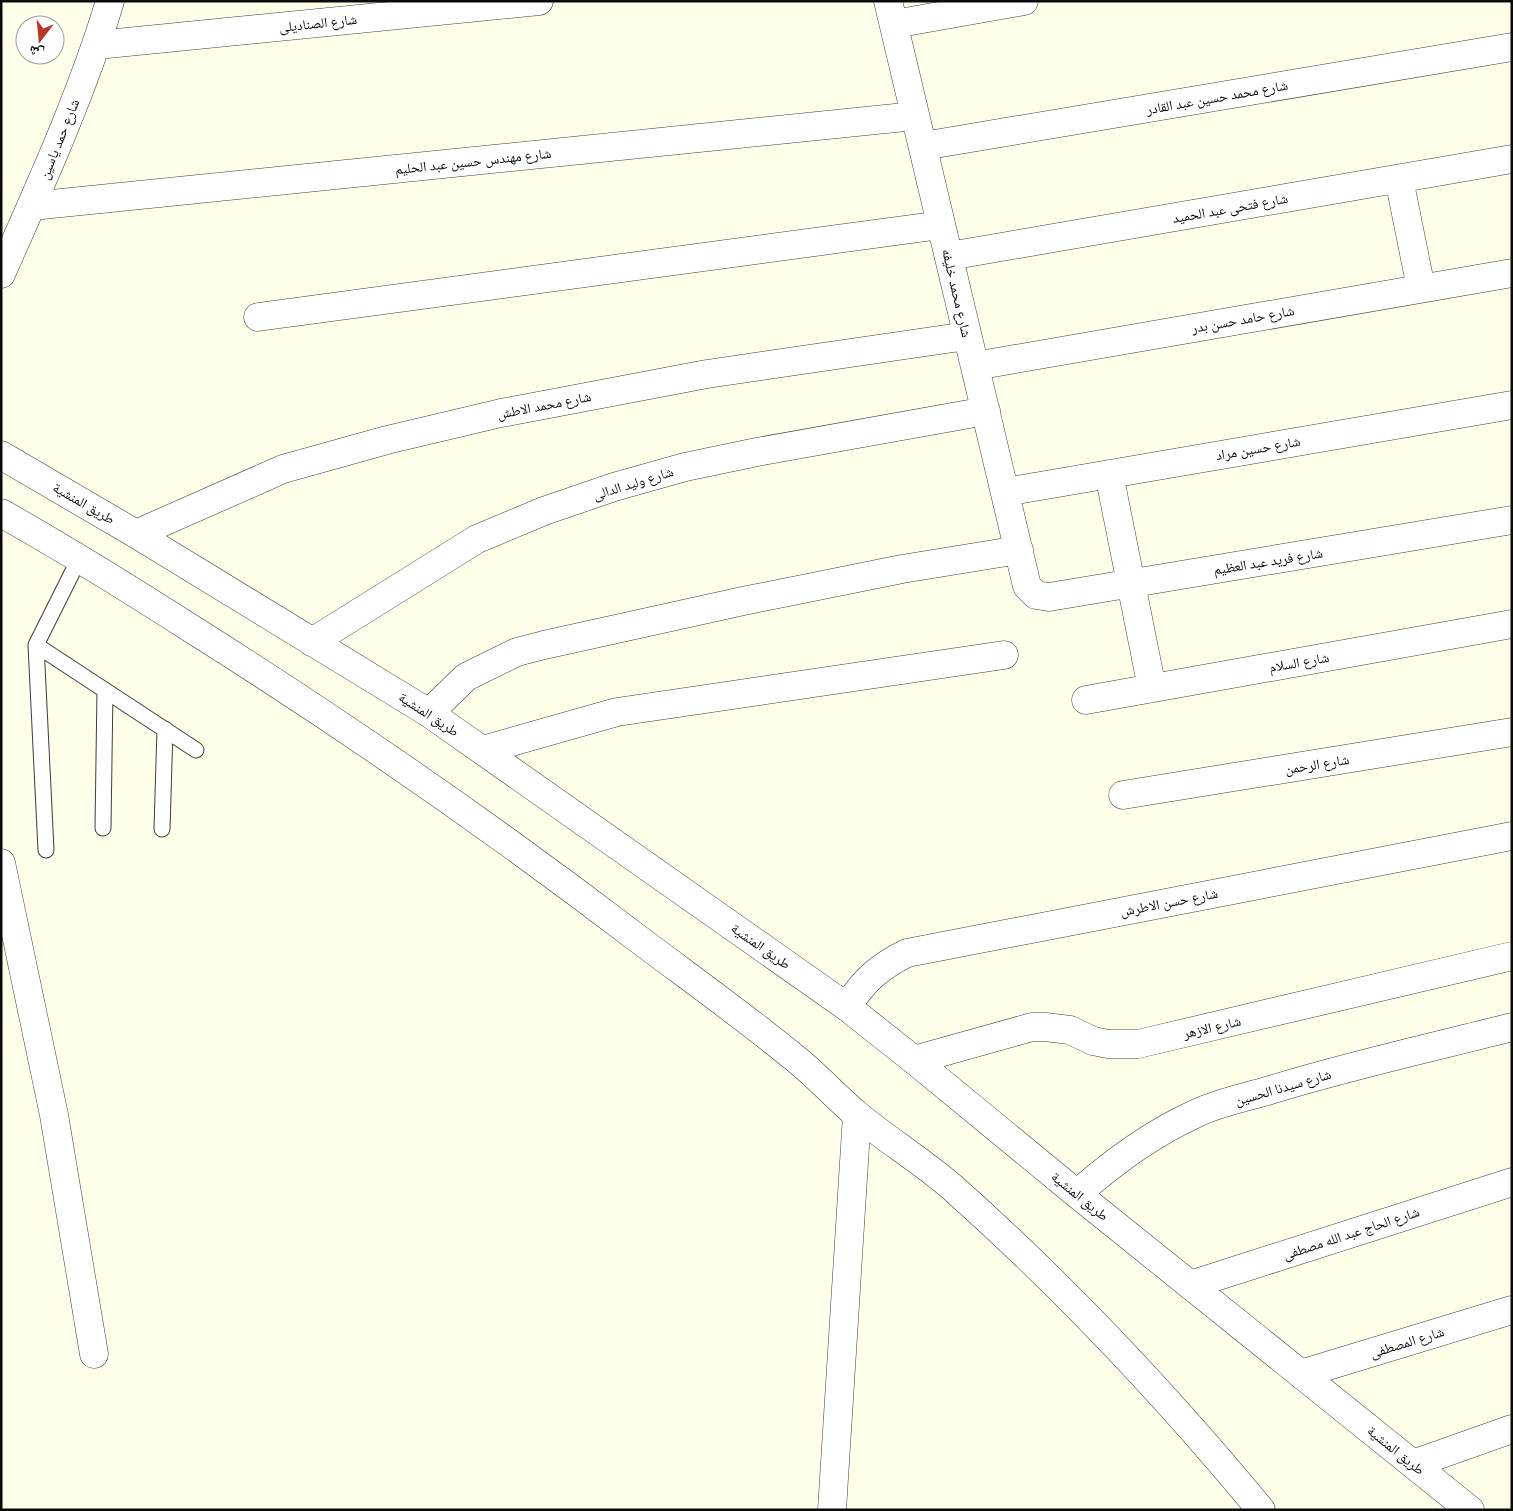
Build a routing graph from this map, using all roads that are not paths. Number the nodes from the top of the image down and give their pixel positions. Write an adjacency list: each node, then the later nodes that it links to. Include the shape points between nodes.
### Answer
1 (110, 1): 5 (street, شارع حمد ياسين)
2 (539, 1): 5 (street, شارع الصناديلى)
3 (1024, 1): 4 (street)
4 (891, 13): 7 (street, شارع محمد خليفه)
5 (97, 45): 11 (street, شارع حمد ياسين)
6 (1512, 47): 8 (street, شارع محمد حسين عبد القادر)
7 (915, 116): 8 (street, شارع محمد خليفه); 11 (street, شارع مهندس حسين عبد الحليم)
8 (923, 146): 12 (street, شارع محمد خليفه)
9 (1512, 159): 10 (street, شارع فتحى عبد الحميد)
10 (1399, 179): 13 (street, شارع فتحى عبد الحميد); 16 (street)
11 (32, 206): 15 (street, شارع حمد ياسين)
12 (941, 225): 13 (street, شارع محمد خليفه); 17 (street)
13 (949, 256): 18 (street, شارع محمد خليفه)
14 (1512, 273): 16 (street, شارع حامد حسن بدر)
15 (1, 274)
16 (1422, 288): 19 (street, شارع حامد حسن بدر)
17 (258, 317)
18 (967, 336): 19 (street, شارع محمد خليفه); 27 (street, شارع محمد الاطش, via 707,374 501,413 387,440 283,469)
19 (975, 366): 21 (street, شارع محمد خليفه)
20 (1512, 406): 23 (street, شارع حسين مراد)
21 (986, 411): 24 (street, شارع محمد خليفه); 33 (street, شارع وليد الدالى, via 757,452 685,467 614,487 477,539)
22 (1, 455): 27 (street, طريق المنشية)
23 (1109, 474): 24 (street, شارع حسين مراد); 30 (street)
24 (1005, 492): 28 (street, شارع محمد خليفه)
25 (1, 513): 29 (street)
26 (1512, 520): 30 (street, شارع فريد عبد العظيم)
27 (136, 534): 33 (street, طريق المنشية)
28 (1019, 550): 31 (street, شارع محمد خليفه); 39 (street, via 883,572 743,600 517,652 466,676)
29 (79, 559): 34 (lane); 54 (street, via 254,668 488,827 798,1060)
30 (1131, 584): 31 (street, شارع فريد عبد العظيم, via 1049,597 1036,595); 36 (street)
31 (1027, 586)
32 (1512, 624): 36 (street, شارع السلام)
33 (312, 642): 39 (street, طريق المنشية)
34 (36, 645): 37 (lane); 48 (lane)
35 (1004, 655): 43 (street, via 617,712)
36 (1152, 688): 38 (street, شارع السلام)
37 (105, 690): 40 (lane); 45 (lane)
38 (1086, 700)
39 (430, 713): 43 (street, طريق المنشية)
40 (165, 729): 42 (lane); 46 (lane)
41 (1512, 732): 44 (street, شارع الرحمن)
42 (196, 750)
43 (483, 750): 51 (street, طريق المنشية)
44 (1123, 795)
45 (103, 828)
46 (162, 829)
47 (1512, 836): 51 (street, شارع حسن الاطرش, via 907,953 872,975)
48 (46, 850)
49 (1, 863): 59 (street, via 54,1115)
50 (1512, 956): 53 (street, شارع الازهر, via 1138,1044 1108,1044 1070,1030 1032,1027)
51 (847, 1007): 53 (street, طريق المنشية)
52 (1512, 1027): 56 (street, شارع سيدنا الحسين, via 1295,1082 1197,1113 1132,1149)
53 (914, 1060): 56 (street, طريق المنشية)
54 (857, 1114): 63 (street, via 949,1184 1021,1250 1158,1390 1222,1463); 64 (street)
55 (1512, 1182): 57 (street, شارع الحاج عبد الله مصطفى)
56 (1076, 1194): 57 (street, طريق المنشية)
57 (1190, 1284): 60 (street, طريق المنشية)
58 (1512, 1310): 60 (street, شارع المصطفى)
59 (94, 1354)
60 (1301, 1374): 62 (street, طريق المنشية)
61 (1512, 1429): 62 (street)
62 (1413, 1464): 65 (street, طريق المنشية)
63 (1250, 1506)
64 (832, 1510)
65 (1470, 1510)

